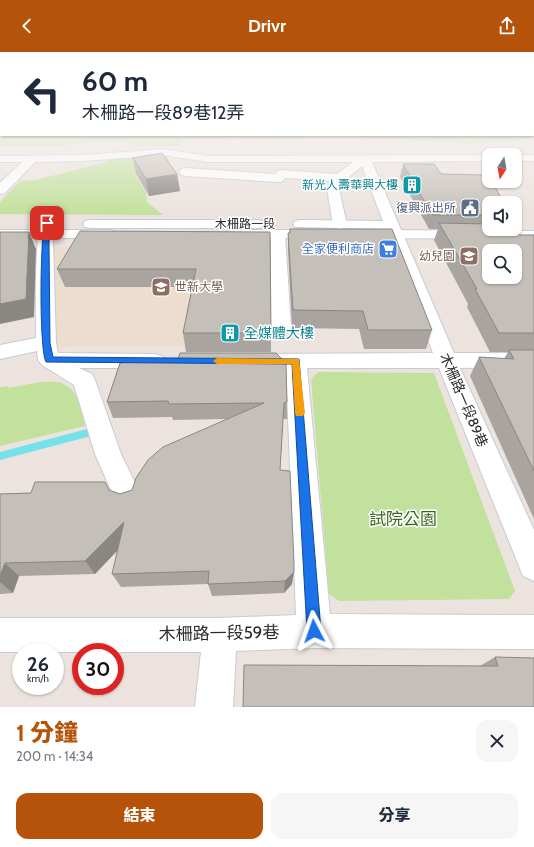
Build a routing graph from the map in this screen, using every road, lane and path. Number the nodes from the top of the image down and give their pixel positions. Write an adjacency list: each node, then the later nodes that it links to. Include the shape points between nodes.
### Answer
1 (129, 155): 8 (street)
2 (179, 155): 3 (street, via 208,159)
3 (365, 158): 4 (street); 10 (street); 18 (street, 木柵路一段89巷)
4 (482, 158)
5 (522, 158): 6 (street)
6 (534, 158)
7 (0, 159): 8 (street)
8 (32, 159): 11 (street)
9 (185, 172): 10 (street, via 279,178 281,174)
10 (340, 178): 13 (street, via 333,189)
11 (0, 190)
12 (0, 224): 17 (street, 木柵路一段)
13 (340, 225): 17 (street, 木柵路一段); 18 (street, 木柵路一段)
14 (482, 225): 18 (street, 木柵路一段)
15 (522, 225): 16 (street)
16 (534, 226)
17 (46, 229): 19 (street, 木柵路一段); 20 (street, 木柵路一段); 23 (street)
18 (393, 230): 20 (street, 木柵路一段); 21 (street, 木柵路一段); 25 (street, 木柵路一段89巷)
19 (0, 234)
20 (278, 234): 22 (street)
21 (534, 235)
22 (281, 327)
23 (47, 351): 24 (street); 27 (street); 30 (street, via 84,380 108,454)
24 (0, 352)
25 (446, 360): 26 (street); 29 (street); 31 (street, 木柵路一段89巷)
26 (534, 360)
27 (176, 361)
28 (232, 361): 29 (street)
29 (296, 361): 32 (street)
30 (127, 495)
31 (534, 565)
32 (314, 631): 33 (street, 木柵路一段59巷); 34 (street, 木柵路一段59巷)
33 (534, 632)
34 (220, 635): 35 (street, 木柵路一段59巷); 36 (street)
35 (0, 636)
36 (214, 707)

